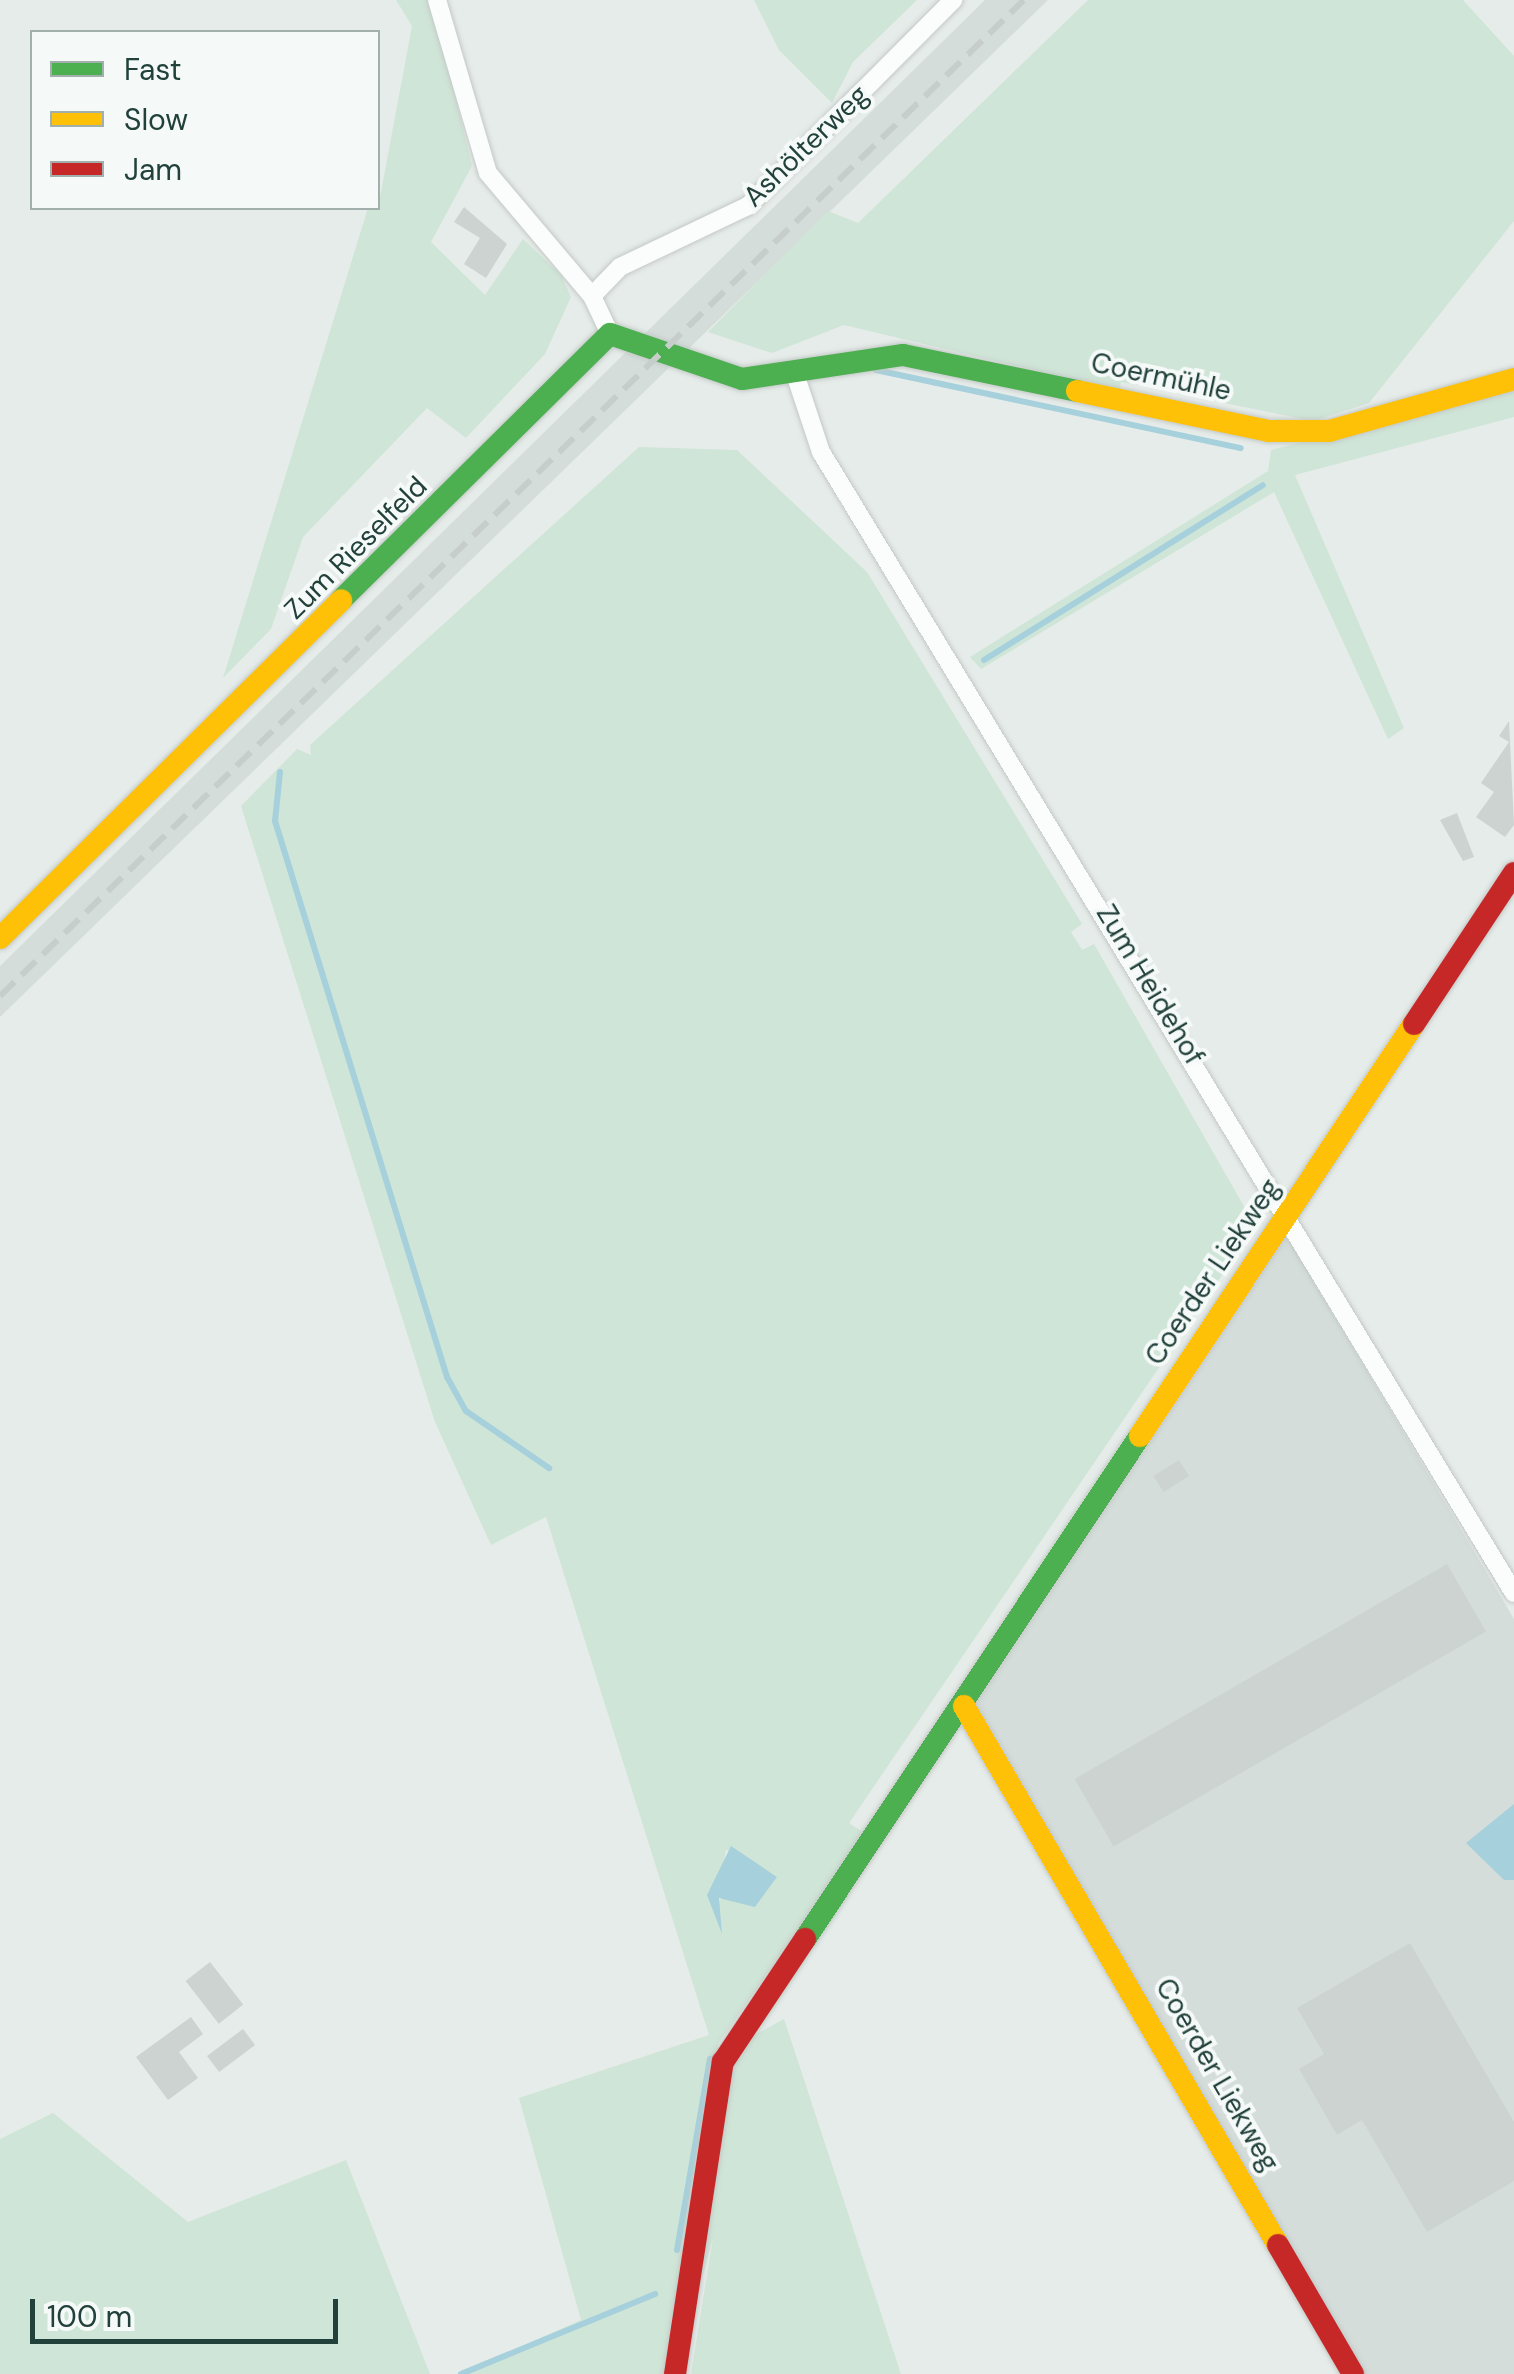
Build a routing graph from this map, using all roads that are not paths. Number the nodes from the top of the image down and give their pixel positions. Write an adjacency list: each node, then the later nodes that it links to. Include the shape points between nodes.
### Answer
1 (437, 0): 3 (street, via 488,172)
2 (954, 0): 3 (street, Ashölterweg, via 748,206 620,267)
3 (592, 296): 4 (street)
4 (610, 334): 5 (street, via 639,338 722,376); 8 (street, Zum Rieselfeld)
5 (795, 374): 6 (street, Coermühle, via 872,353 903,355 1269,431 1329,431); 9 (street, Zum Heidehof, via 821,452)
6 (1514, 378)
7 (1514, 873): 9 (street, Coerder Liekweg)
8 (0, 938)
9 (1288, 1216): 10 (street, Zum Heidehof); 11 (street, Coerder Liekweg)
10 (1514, 1593)
11 (964, 1706): 12 (street, Coerder Liekweg, via 723,2062); 13 (street, Coerder Liekweg)
12 (675, 2374)
13 (1353, 2374)

